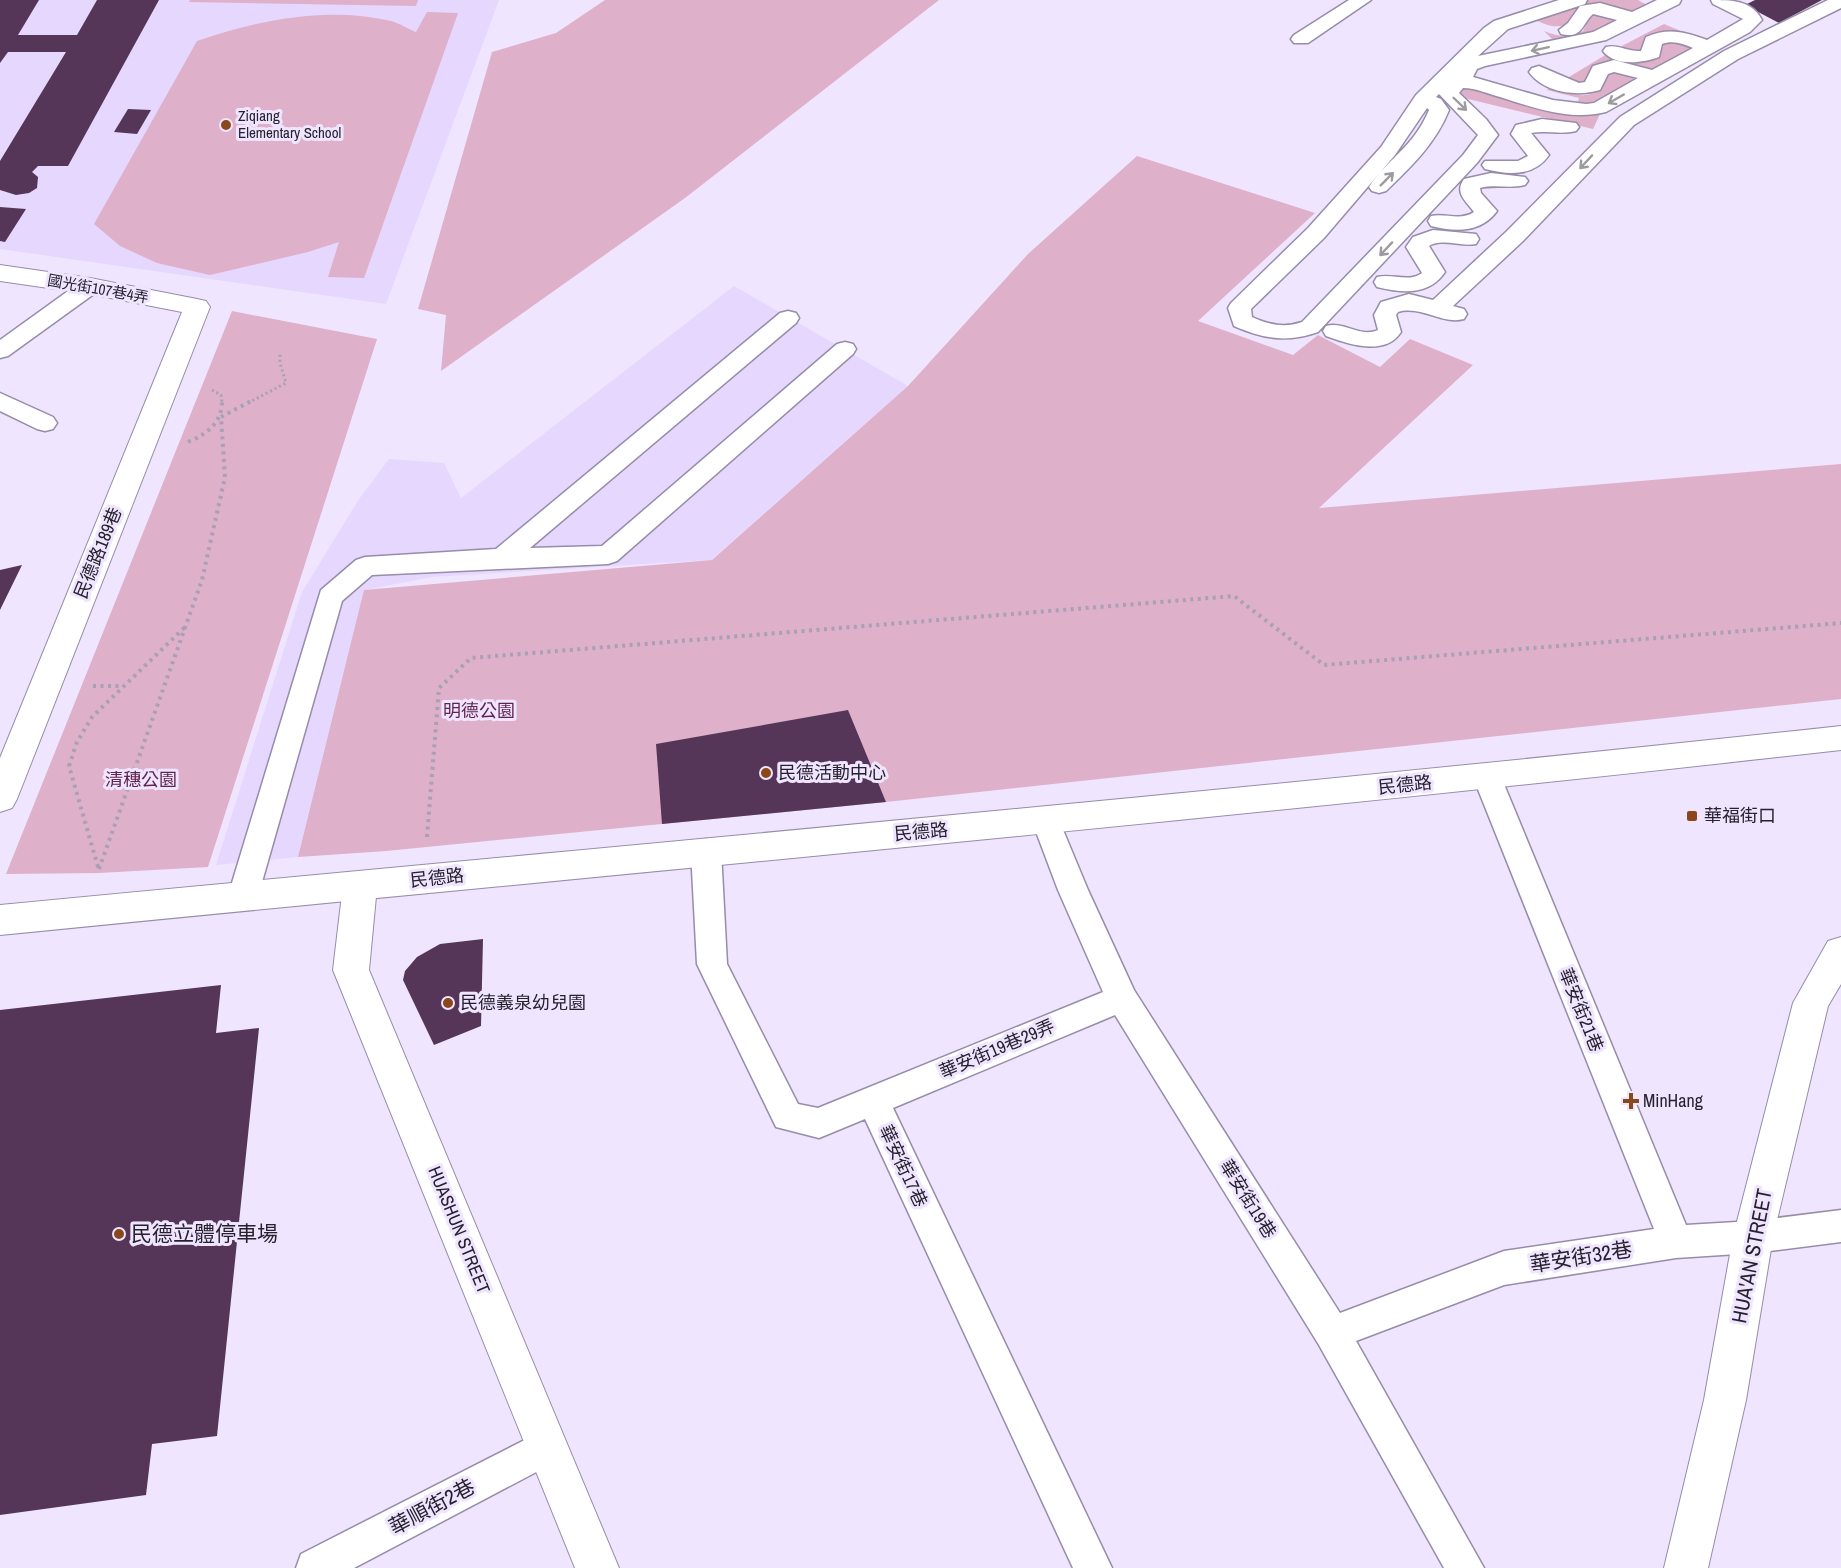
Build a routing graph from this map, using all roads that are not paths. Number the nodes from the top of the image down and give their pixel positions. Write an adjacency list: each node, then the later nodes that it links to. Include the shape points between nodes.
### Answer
1 (1362, 0): 9 (lane)
2 (1578, 0): 15 (lane, one-way to 2, via 1449,94 1479,123 1452,155 1300,313 1273,320 1262,311 1265,303 1424,141 1439,110 1424,99 1501,25)
3 (1672, 0): 7 (lane)
4 (1693, 0): 10 (lane)
5 (1720, 0): 12 (lane, via 1750,14 1753,20)
6 (1841, 1): 26 (lane, one-way to 26, via 1731,55 1627,121 1536,216)
7 (1635, 20): 8 (lane, via 1596,9 1586,10 1575,27 1566,30 1554,31); 15 (lane, one-way to 15, via 1599,36 1480,61 1470,65)
8 (1533, 23)
9 (1301, 39)
10 (1621, 39)
11 (1602, 45): 12 (lane, via 1634,58 1652,53 1653,41 1669,36)
12 (1709, 47): 14 (lane)
13 (1539, 72): 14 (lane, via 1575,89 1593,86 1600,70 1614,66)
14 (1655, 77): 15 (lane, one-way to 15, via 1589,111 1561,108)
15 (1460, 81)
16 (1653, 122): 26 (lane, via 1457,314)
17 (1569, 127): 18 (lane, via 1542,125 1523,129 1524,140 1539,155 1536,161 1527,166)
18 (1492, 165)
19 (1518, 181): 20 (lane, via 1491,178 1471,183 1471,195 1486,211 1482,217 1473,222)
20 (1439, 221)
21 (1468, 239): 23 (lane, via 1440,237 1419,241 1420,254 1434,272 1430,278 1421,284)
22 (0, 273): 24 (street, 國光街107巷4弄)
23 (1385, 282)
24 (90, 286): 25 (street, 國光街107巷4弄); 30 (lane)
25 (196, 307): 36 (street, 民德路189巷)
26 (1438, 308): 28 (lane, via 1409,301 1389,307 1385,315 1390,332 1384,337 1359,340)
27 (789, 318): 33 (lane)
28 (1334, 331)
29 (845, 349): 33 (lane, via 608,555)
30 (0, 351)
31 (0, 401): 32 (lane)
32 (45, 423)
33 (502, 558): 40 (lane, via 365,566 330,597)
34 (1841, 738): 35 (street, 民德路)
35 (1487, 777): 37 (street, 民德路); 47 (lane, 華安街21巷)
36 (0, 799)
37 (1046, 821): 38 (street, 民德路); 43 (lane, 華安街19巷)
38 (706, 851): 39 (street, 民德路); 44 (lane, via 712,964 788,1117 819,1123)
39 (360, 886): 40 (street, 民德路); 49 (street, HUASHUN STREET, via 351,970)
40 (243, 896): 41 (street, 民德路)
41 (0, 920)
42 (1841, 952): 46 (street, HUA'AN STREET, via 1810,1003)
43 (1122, 998): 44 (lane, 華安街19巷29弄); 48 (lane, 華安街19巷)
44 (873, 1101): 52 (lane, 華安街17巷)
45 (1841, 1226): 46 (lane, 華安街32巷)
46 (1752, 1237): 47 (lane, 華安街32巷); 54 (street, HUA'AN STREET, via 1725,1400)
47 (1676, 1242): 48 (lane, 華安街32巷, via 1504,1269)
48 (1332, 1333): 53 (lane, 華安街19巷)
49 (548, 1446): 50 (lane, 華順街2巷); 51 (street, HUASHUN STREET)
50 (315, 1568)
51 (597, 1568)
52 (1093, 1568)
53 (1465, 1568)
54 (1686, 1568)

